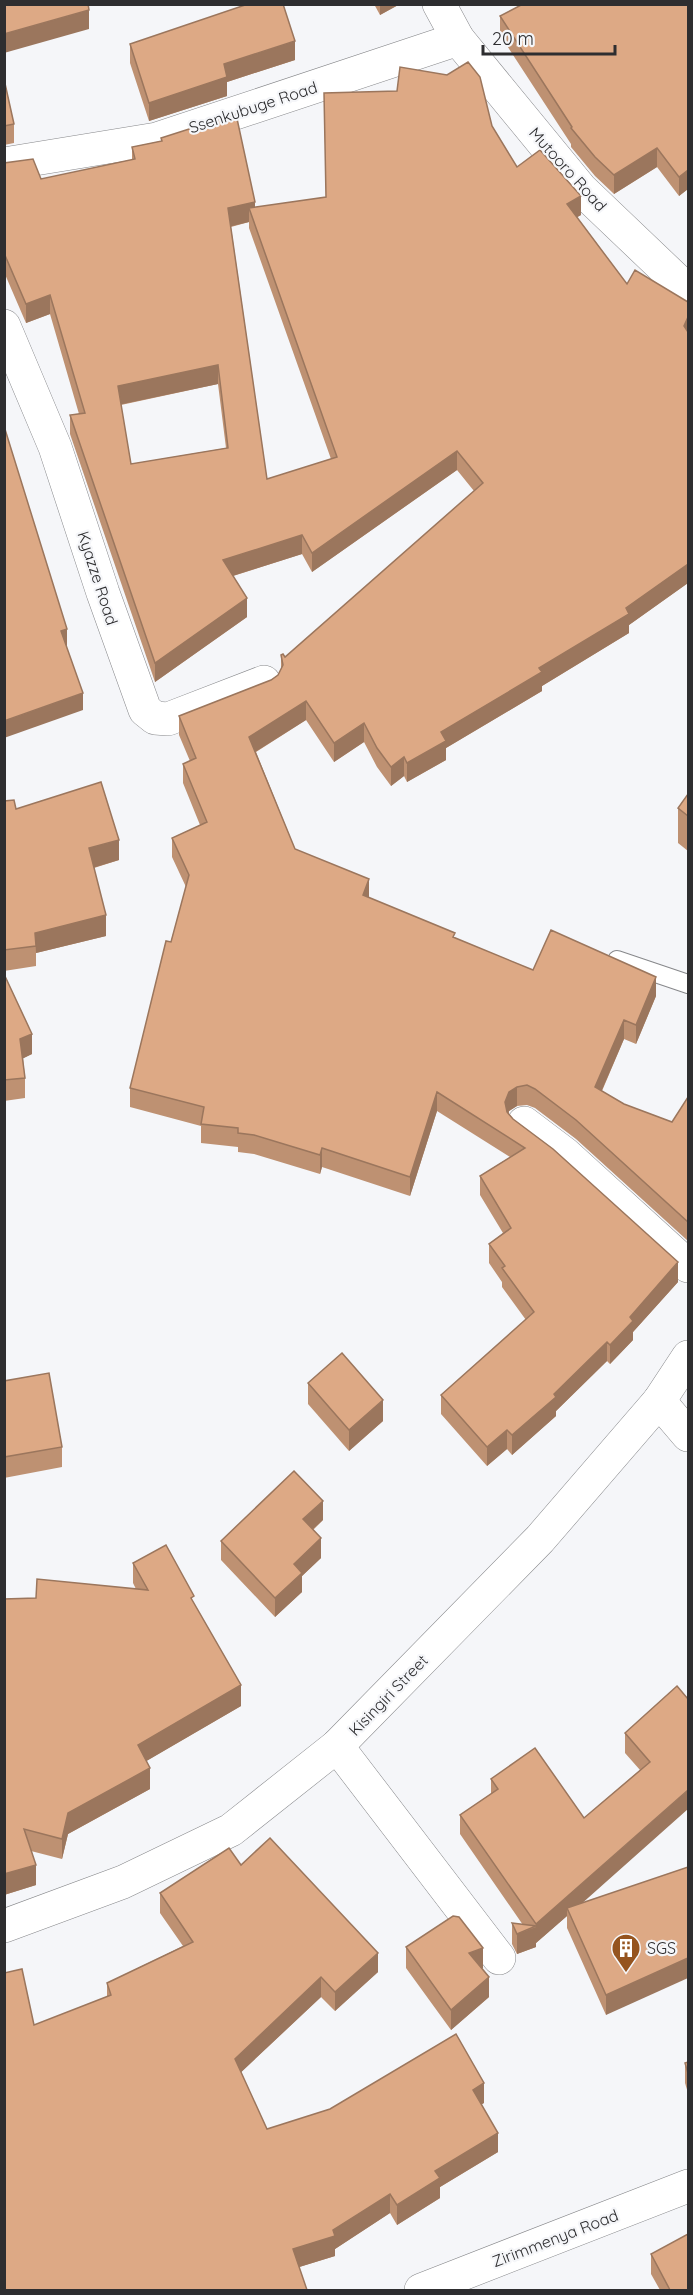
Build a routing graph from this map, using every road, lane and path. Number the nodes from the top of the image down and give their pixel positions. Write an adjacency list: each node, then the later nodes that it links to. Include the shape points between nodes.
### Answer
1 (439, 4): 2 (street)
2 (458, 39): 3 (street, Ssenkubuge Road, via 157,139); 4 (street, Mutooro Road, via 581,189)
3 (4, 164)
4 (688, 291)
5 (4, 326): 6 (street, Kyazze Road, via 56,447 145,710 156,718 168,719)
6 (264, 682)
7 (617, 960): 8 (lane)
8 (688, 984)
9 (524, 1123): 10 (street, via 565,1154)
10 (688, 1266)
11 (688, 1357): 12 (street, Kisingiri Street)
12 (659, 1401): 13 (street); 14 (street, Kisingiri Street, via 540,1539)
13 (688, 1435)
14 (338, 1746): 15 (street, Kisingiri Street, via 231,1830 123,1882); 16 (street)
15 (4, 1926)
16 (499, 1958)
17 (688, 2186): 18 (street, Zirimmenya Road)
18 (421, 2290)

